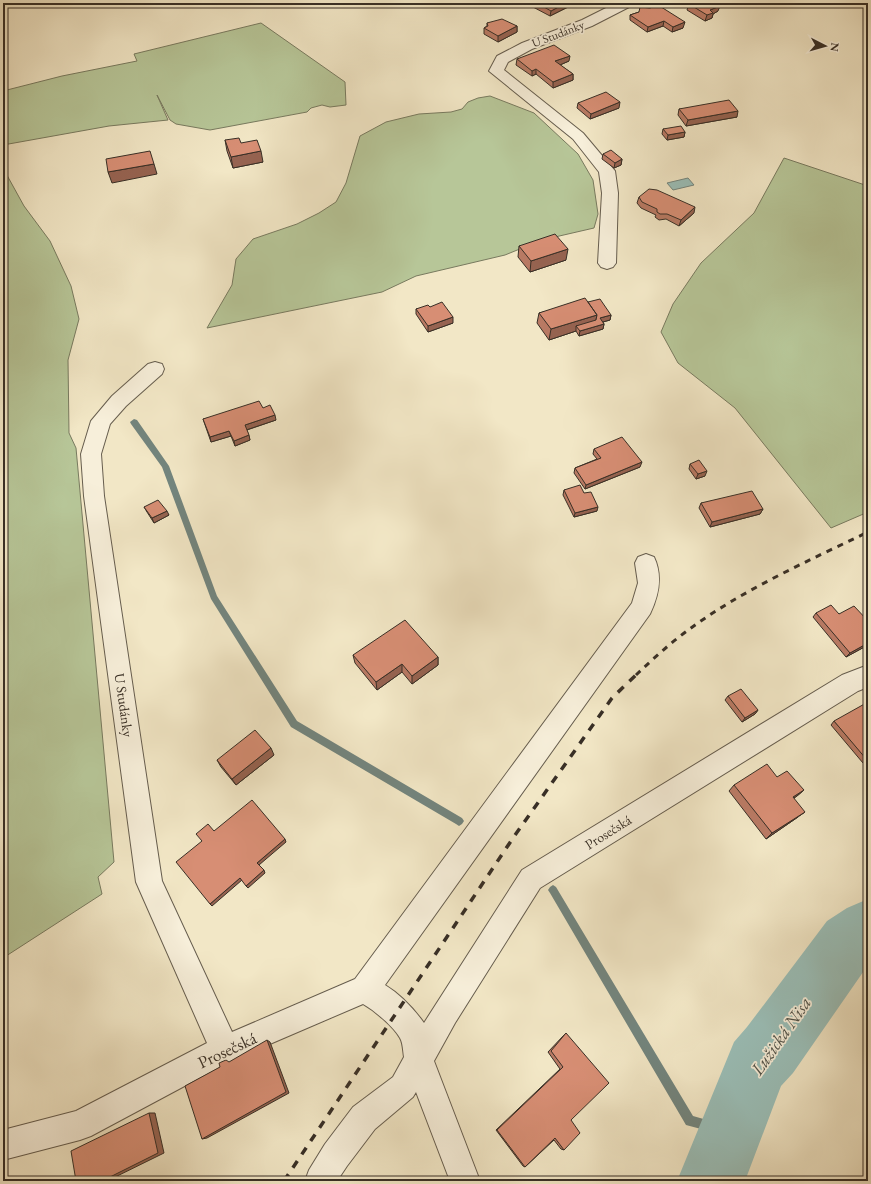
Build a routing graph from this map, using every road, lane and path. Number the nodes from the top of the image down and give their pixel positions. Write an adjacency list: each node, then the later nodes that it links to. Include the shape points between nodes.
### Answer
1 (626, 3): 2 (street, U Studánky, via 587,23 527,46 502,59 496,71 578,136 606,170 610,193)
2 (607, 263)
3 (155, 369): 7 (street, U Studánky, via 101,421 91,454 94,496 149,882)
4 (646, 563): 6 (street, via 649,584 642,607)
5 (868, 676): 8 (street, Prosečská, via 850,683 531,879 445,1013)
6 (365, 989): 7 (street, Prosečská); 8 (street, via 382,999 413,1032)
7 (225, 1049): 9 (street, Prosečská, via 80,1125)
8 (419, 1060): 10 (street, Prosečská, via 403,1087 364,1118); 11 (street)
9 (3, 1145)
10 (320, 1181)
11 (464, 1181)

